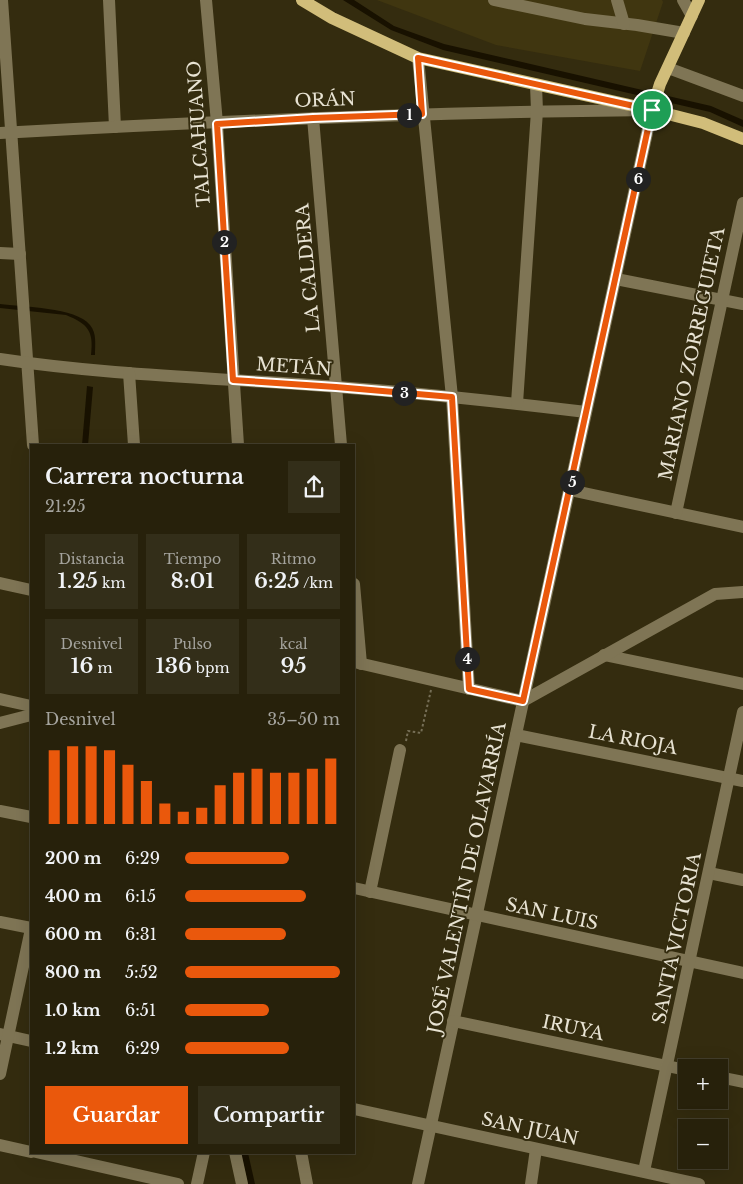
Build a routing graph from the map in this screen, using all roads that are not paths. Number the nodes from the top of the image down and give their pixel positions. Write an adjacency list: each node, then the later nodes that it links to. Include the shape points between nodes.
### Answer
1 (2, 0): 22 (street)
2 (109, 0): 21 (street)
3 (206, 0): 20 (street, TALCAHUANO)
4 (302, 0): 12 (main road, via 332,18)
5 (494, 0): 10 (street)
6 (617, 0): 10 (street)
7 (683, 0): 9 (street)
8 (699, 0): 9 (main road, JOSÉ VALENTÍN DE OLAVARRÍA)
9 (692, 16): 11 (main road, JOSÉ VALENTÍN DE OLAVARRÍA)
10 (624, 24): 11 (street)
11 (684, 33): 13 (main road, JOSÉ VALENTÍN DE OLAVARRÍA)
12 (418, 58): 14 (main road); 18 (street)
13 (668, 68): 15 (street); 16 (main road, JOSÉ VALENTÍN DE OLAVARRÍA)
14 (536, 84): 16 (main road); 17 (street)
15 (743, 96)
16 (653, 106): 17 (street, ORÁN); 23 (main road); 27 (street, JOSÉ VALENTÍN DE OLAVARRÍA)
17 (536, 111): 18 (street, ORÁN); 36 (street)
18 (422, 114): 19 (street, ORÁN); 35 (street)
19 (313, 118): 20 (street, ORÁN); 34 (street, LA CALDERA)
20 (217, 124): 21 (street, ORÁN); 33 (street, TALCAHUANO)
21 (115, 127): 22 (street, ORÁN)
22 (6, 132): 26 (street)
23 (743, 139)
24 (743, 204): 28 (street, MARIANO ZORREGUIETA)
25 (0, 253): 26 (street)
26 (20, 254): 31 (street)
27 (616, 278): 28 (street); 37 (street, JOSÉ VALENTÍN DE OLAVARRÍA)
28 (722, 299): 29 (street); 43 (street, MARIANO ZORREGUIETA)
29 (743, 304)
30 (0, 359): 31 (street, METÁN)
31 (27, 363): 32 (street, METÁN); 38 (street)
32 (129, 373): 33 (street, METÁN); 39 (street)
33 (233, 380): 34 (street, METÁN); 40 (street, TALCAHUANO)
34 (336, 387): 35 (street, METÁN); 41 (street, LA CALDERA)
35 (452, 397): 36 (street, METÁN); 52 (street)
36 (518, 403): 37 (street, METÁN)
37 (586, 412): 42 (street, JOSÉ VALENTÍN DE OLAVARRÍA)
38 (33, 444)
39 (134, 444)
40 (238, 444)
41 (342, 444)
42 (570, 490): 43 (street); 54 (street, JOSÉ VALENTÍN DE OLAVARRÍA)
43 (676, 513): 44 (street)
44 (743, 527)
45 (0, 583): 46 (street)
46 (30, 590)
47 (742, 592): 49 (street, via 715,594)
48 (355, 610): 50 (street)
49 (604, 655): 51 (street); 54 (street)
50 (357, 663): 52 (street)
51 (743, 684)
52 (469, 689): 54 (street)
53 (0, 699): 55 (street)
54 (523, 701): 59 (street, JOSÉ VALENTÍN DE OLAVARRÍA)
55 (30, 706)
56 (743, 712): 61 (street, SANTA VICTORIA)
57 (30, 715): 58 (street)
58 (0, 723)
59 (516, 735): 61 (street, LA RIOJA); 69 (street, JOSÉ VALENTÍN DE OLAVARRÍA)
60 (400, 750): 68 (street)
61 (729, 778): 62 (street, LA RIOJA); 65 (street, SANTA VICTORIA)
62 (743, 780)
63 (0, 811): 64 (street)
64 (30, 818)
65 (710, 872): 66 (street); 73 (street, SANTA VICTORIA)
66 (743, 880)
67 (355, 888): 68 (street, SAN LUIS)
68 (370, 892): 69 (street, SAN LUIS)
69 (477, 915): 73 (street, SAN LUIS); 75 (street, JOSÉ VALENTÍN DE OLAVARRÍA)
70 (0, 922): 71 (street)
71 (30, 929)
72 (30, 933): 76 (street)
73 (689, 961): 74 (street, SAN LUIS); 78 (street, SANTA VICTORIA)
74 (743, 973)
75 (453, 1021): 78 (street, IRUYA); 84 (street, JOSÉ VALENTÍN DE OLAVARRÍA)
76 (4, 1035): 77 (street); 80 (street)
77 (30, 1041)
78 (667, 1066): 79 (street, IRUYA); 92 (street, SANTA VICTORIA)
79 (678, 1068)
80 (0, 1074)
81 (728, 1079): 82 (street)
82 (743, 1082)
83 (355, 1109): 84 (street, SAN JUAN)
84 (430, 1125): 86 (street, SAN JUAN); 97 (street, JOSÉ VALENTÍN DE OLAVARRÍA)
85 (0, 1145): 87 (street)
86 (536, 1149): 92 (street, SAN JUAN); 98 (street)
87 (30, 1152)
88 (45, 1154): 93 (street)
89 (204, 1154): 94 (street)
90 (235, 1154): 95 (street)
91 (301, 1154): 96 (street)
92 (644, 1171): 99 (street, SAN JUAN)
93 (178, 1184)
94 (197, 1184)
95 (242, 1184)
96 (307, 1184)
97 (418, 1184)
98 (531, 1184)
99 (699, 1184)

